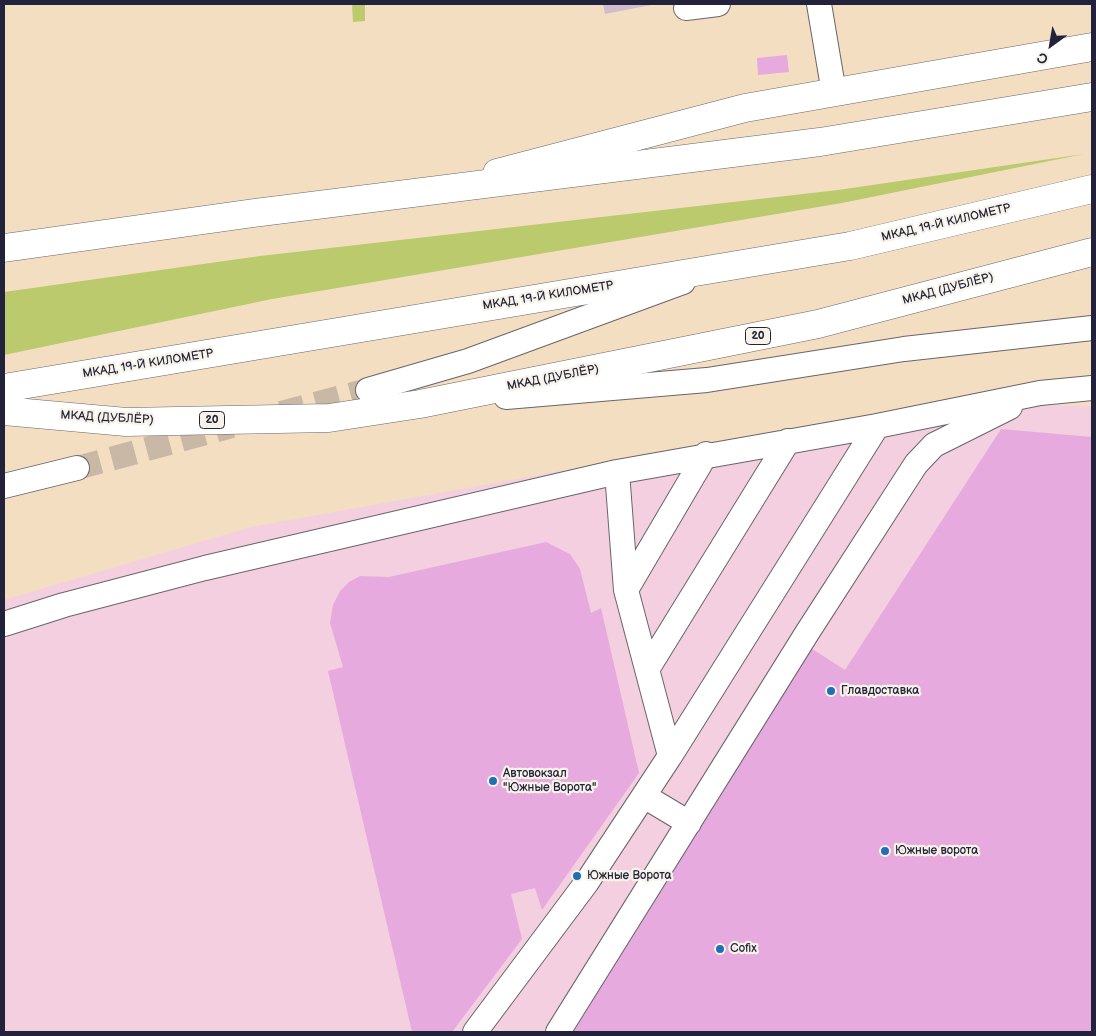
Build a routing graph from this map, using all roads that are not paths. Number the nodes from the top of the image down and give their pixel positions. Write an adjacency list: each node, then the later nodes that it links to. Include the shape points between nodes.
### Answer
1 (718, 4): 3 (street)
2 (819, 4): 5 (street)
3 (686, 8)
4 (1092, 47): 5 (main road)
5 (834, 93): 8 (main road, via 745,108)
6 (1086, 98): 8 (main road, via 820,142)
7 (1090, 189): 11 (main road, МКАД, 19-Й КИЛОМЕТР, via 850,246)
8 (421, 194): 9 (main road, via 254,213)
9 (4, 248)
10 (1092, 252): 17 (main road, МКАД (ДУБЛЁР) / 20, via 818,324)
11 (723, 267): 13 (main road, МКАД, 19-Й КИЛОМЕТР); 15 (street, via 468,361)
12 (1092, 328): 17 (street, via 904,349 707,380)
13 (4, 388)
14 (1092, 388): 16 (street)
15 (368, 390)
16 (1040, 393): 19 (street); 30 (street, via 934,445 916,464)
17 (420, 404): 18 (main road, МКАД (ДУБЛЁР) / 20, via 329,418 146,422)
18 (4, 411)
19 (877, 426): 20 (street); 28 (street)
20 (788, 441): 21 (street); 27 (street)
21 (706, 454): 23 (street); 25 (street)
22 (77, 468): 24 (street)
23 (617, 472): 25 (street); 26 (street, via 205,568)
24 (4, 486)
25 (626, 590): 27 (street)
26 (4, 624)
27 (648, 668): 28 (street)
28 (670, 756): 29 (street)
29 (644, 796): 30 (street); 31 (street, via 587,882)
30 (689, 823): 32 (street)
31 (475, 1032)
32 (558, 1032)

